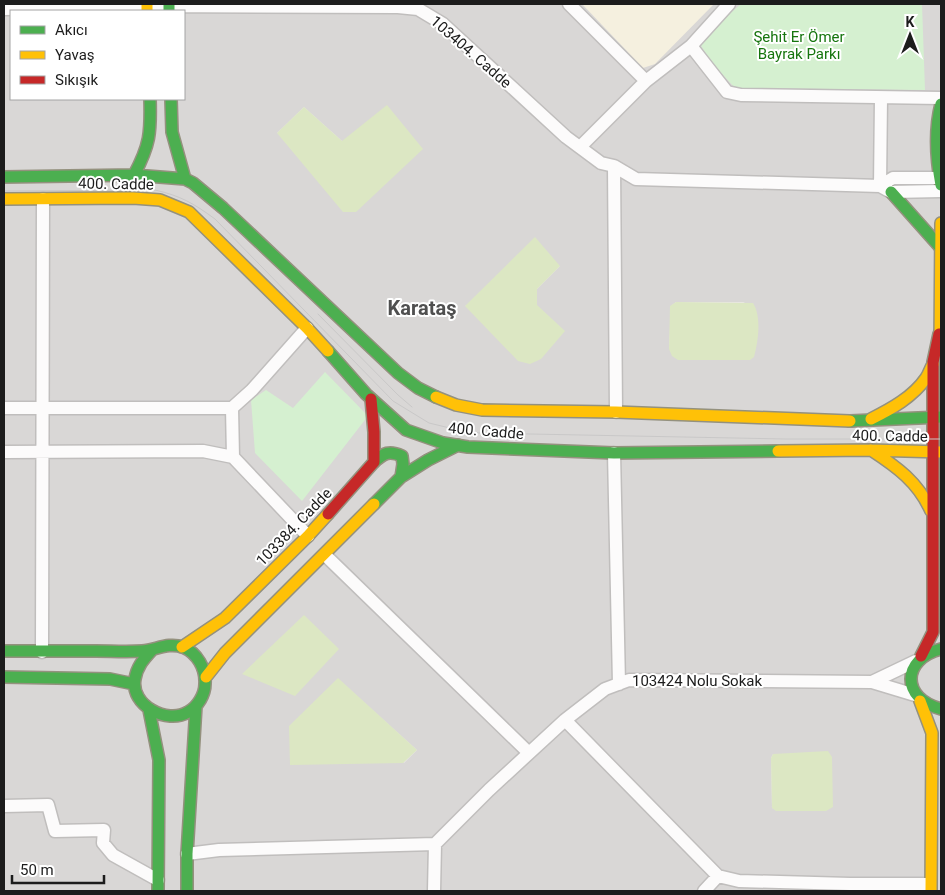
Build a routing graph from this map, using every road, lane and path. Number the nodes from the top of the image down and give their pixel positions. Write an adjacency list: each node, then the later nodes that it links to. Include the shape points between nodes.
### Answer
1 (569, 4): 8 (street)
2 (729, 4): 7 (street)
3 (418, 6): 5 (street, 103404. Cadde); 14 (street, 103404. Cadde, via 443,24)
4 (147, 7): 5 (street, 103404. Cadde); 6 (street, 103404. Cadde)
5 (169, 7)
6 (4, 9)
7 (691, 46): 8 (street); 9 (street, via 727,92)
8 (646, 81): 14 (street)
9 (881, 98): 10 (street); 20 (street)
10 (941, 98)
11 (150, 100): 16 (main road, via 151,126 146,152)
12 (171, 100): 18 (main road, via 172,132)
13 (941, 104): 19 (main road, via 937,117 936,160)
14 (580, 147): 15 (street, 103404. Cadde, via 601,163)
15 (614, 166): 20 (street, 103404. Cadde, via 636,179); 34 (street)
16 (134, 175): 17 (main road, 400. Cadde); 18 (main road, 400. Cadde)
17 (4, 177)
18 (185, 180): 34 (main road, 400. Cadde, via 223,208 398,373 418,388 456,405 482,410)
19 (941, 181): 20 (street, 103404. Cadde, via 893,178)
20 (885, 189): 21 (street, 103404. Cadde); 25 (main road)
21 (941, 192)
22 (43, 199): 23 (main road, 400. Cadde); 26 (main road, 400. Cadde, via 160,200 189,212); 33 (street)
23 (4, 200)
24 (941, 223): 25 (main road)
25 (941, 247): 27 (main road)
26 (307, 328): 30 (main road, 400. Cadde); 32 (street)
27 (940, 336): 28 (main road); 29 (main road)
28 (941, 350)
29 (933, 362): 35 (main road); 36 (main road, via 926,380 908,396)
30 (371, 399): 37 (main road, 400. Cadde, via 406,430); 44 (main road)
31 (4, 408): 33 (street)
32 (232, 408): 33 (street); 43 (street)
33 (43, 409): 41 (street)
34 (616, 412): 36 (main road, 400. Cadde)
35 (937, 417): 36 (main road, 400. Cadde); 39 (main road)
36 (863, 422)
37 (458, 445): 42 (main road, 400. Cadde); 45 (main road)
38 (870, 450): 39 (main road, 400. Cadde); 42 (main road, 400. Cadde); 46 (main road, via 912,479 925,496)
39 (936, 451): 46 (main road)
40 (4, 452): 41 (street)
41 (43, 452): 43 (street, via 203,451); 53 (street)
42 (614, 452): 59 (street)
43 (233, 458): 47 (street)
44 (374, 462): 45 (main road, via 383,454 394,452 402,456); 47 (main road, 103384. Cadde)
45 (401, 477): 48 (main road)
46 (933, 517): 54 (main road, via 933,632)
47 (308, 536): 49 (main road, 103384. Cadde, via 225,618)
48 (326, 555): 56 (main road, via 225,653); 65 (street)
49 (182, 647): 51 (main road, via 172,645); 56 (main road, via 198,659)
50 (941, 649): 54 (main road, via 934,649)
51 (152, 650): 53 (main road); 58 (main road, via 138,665)
52 (4, 651): 53 (main road)
53 (42, 652)
54 (919, 658): 57 (street, 103424 Nolu Sokak); 60 (main road, via 910,682)
55 (4, 677): 58 (main road, via 110,679)
56 (206, 678): 61 (main road, via 202,697)
57 (872, 682): 59 (street, 103424 Nolu Sokak, via 629,680); 60 (street, 103424 Nolu Sokak)
58 (134, 684): 63 (main road, via 142,703)
59 (619, 684): 64 (street, 103424 Nolu Sokak, via 605,689)
60 (918, 698): 62 (main road, via 933,708); 72 (main road, via 932,733)
61 (196, 706): 63 (main road, via 178,716 168,717); 68 (main road)
62 (941, 709)
63 (149, 710): 70 (main road, via 160,760)
64 (565, 720): 65 (street, 103424 Nolu Sokak); 69 (street)
65 (529, 753): 67 (street, 103424 Nolu Sokak)
66 (4, 806): 70 (street, via 48,805 55,831 104,830 103,843 113,855)
67 (435, 844): 68 (street, via 219,850); 74 (street)
68 (187, 854): 73 (main road)
69 (718, 876): 71 (street, via 739,881); 75 (street)
70 (158, 885)
71 (850, 888): 72 (street)
72 (930, 888)
73 (187, 891)
74 (434, 891)
75 (704, 891)

